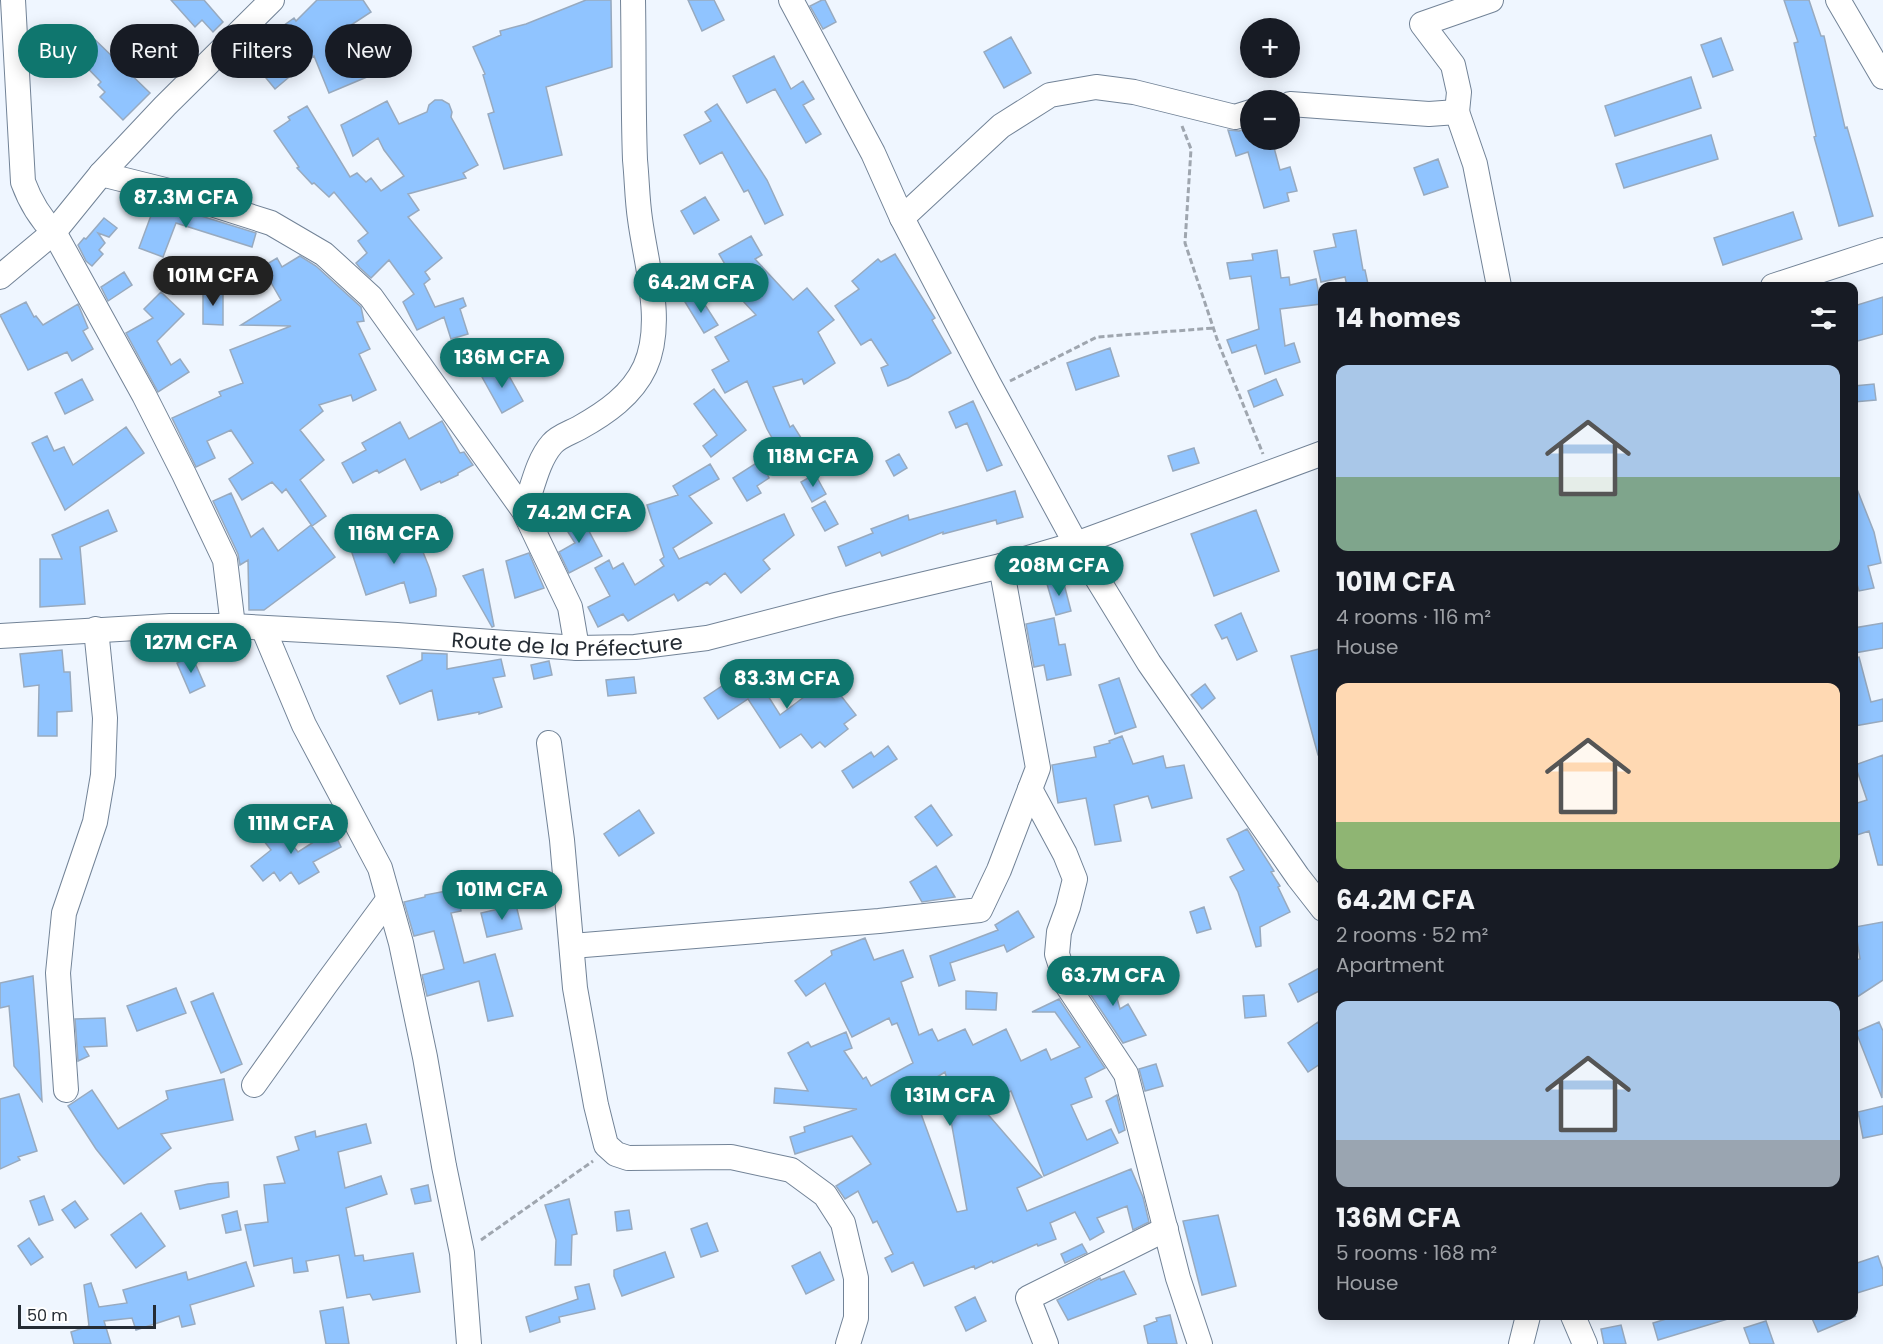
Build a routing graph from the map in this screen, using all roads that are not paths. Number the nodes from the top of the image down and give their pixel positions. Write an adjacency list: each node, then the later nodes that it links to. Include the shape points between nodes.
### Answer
1 (13, 0): 13 (street, via 23,182 30,201)
2 (272, 0): 11 (street)
3 (633, 0): 19 (street, via 635,158 655,316 653,340 645,366 617,404 552,444)
4 (791, 0): 12 (street, via 873,153)
5 (1491, 0): 9 (street, via 1422,24 1453,64 1459,92)
6 (1838, 0): 7 (street)
7 (1883, 77)
8 (1300, 105): 9 (street, via 1429,114)
9 (1457, 112): 16 (street, via 1475,164)
10 (1240, 115): 12 (street, via 1096,87 1050,95 1001,126)
11 (101, 174): 13 (street); 19 (street, via 272,223 324,254 371,297)
12 (902, 218): 20 (street)
13 (54, 232): 15 (street); 22 (street, via 144,395 225,560)
14 (1883, 250): 17 (street)
15 (0, 277)
16 (1497, 282)
17 (1785, 282)
18 (1318, 455): 20 (street, Route de la Préfecture)
19 (524, 511): 26 (street, via 570,607)
20 (1076, 544): 21 (street, Route de la Préfecture); 30 (street, via 1149,663)
21 (1001, 566): 26 (street, Route de la Préfecture, via 707,638 635,647); 28 (street, via 1038,768)
22 (232, 626): 23 (street, Route de la Préfecture); 24 (street, Route de la Préfecture)
23 (263, 628): 26 (street, Route de la Préfecture); 29 (street, via 304,725 380,868)
24 (96, 629): 25 (street, Route de la Préfecture); 33 (street, via 105,718 103,775 95,822 64,913 58,973)
25 (0, 636)
26 (577, 648)
27 (549, 743): 31 (street)
28 (1030, 789): 31 (street, via 980,910); 34 (street, via 1075,879 1059,932 1057,954 1066,985 1126,1074)
29 (388, 900): 32 (street); 37 (street, via 404,955 462,1253)
30 (1318, 902)
31 (572, 946): 38 (street, via 575,988 606,1145 628,1158 731,1157 791,1170 825,1195 843,1223 856,1278 856,1318)
32 (254, 1085)
33 (66, 1090)
34 (1166, 1229): 39 (street, via 1028,1298); 40 (street)
35 (1527, 1320): 41 (street)
36 (1575, 1320): 42 (street)
37 (469, 1344)
38 (848, 1344)
39 (1046, 1344)
40 (1200, 1344)
41 (1521, 1344)
42 (1585, 1344)

